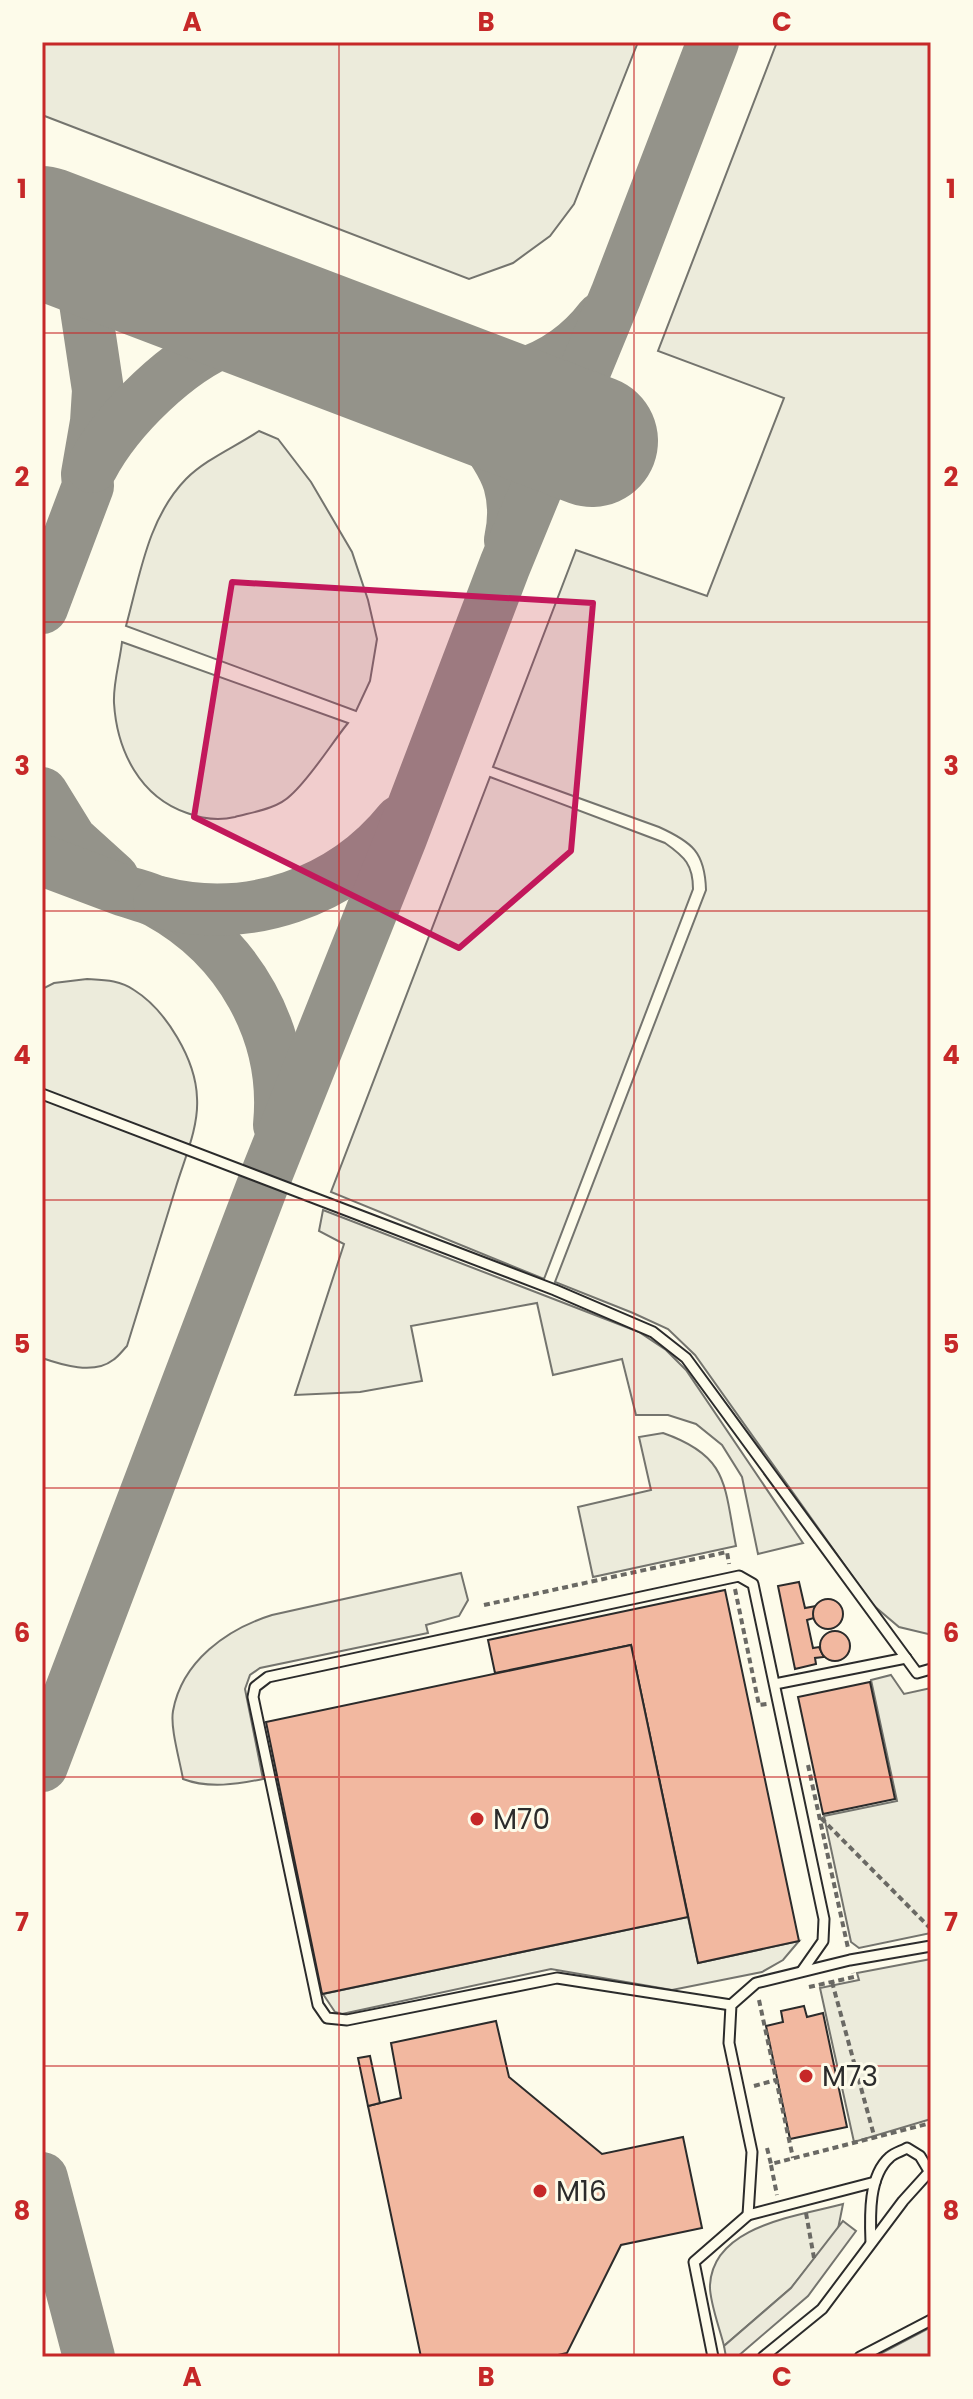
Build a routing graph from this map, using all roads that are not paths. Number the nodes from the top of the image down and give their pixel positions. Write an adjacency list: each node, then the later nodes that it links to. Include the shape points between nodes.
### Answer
1 (42, 1094): 2 (lane, via 653,1332 686,1358)
2 (906, 1658): 3 (lane, via 917,1673); 4 (lane)
3 (931, 1669)
4 (775, 1684): 6 (lane, via 824,1919 823,1941); 7 (lane, via 753,1584 739,1576 268,1677 255,1687 253,1697 318,2005 327,2018 347,2020 557,1978)
5 (931, 1946): 6 (lane)
6 (802, 1971): 7 (lane, via 756,1983)
7 (731, 2005): 10 (lane, via 729,2043 752,2152)
8 (930, 2171): 9 (lane, via 907,2148 889,2157); 11 (lane)
9 (875, 2182): 10 (lane); 11 (lane, via 869,2205)
10 (748, 2215): 13 (lane, via 694,2262)
11 (871, 2243): 14 (lane, via 822,2309)
12 (931, 2320): 15 (lane)
13 (713, 2357)
14 (763, 2357)
15 (860, 2357)

